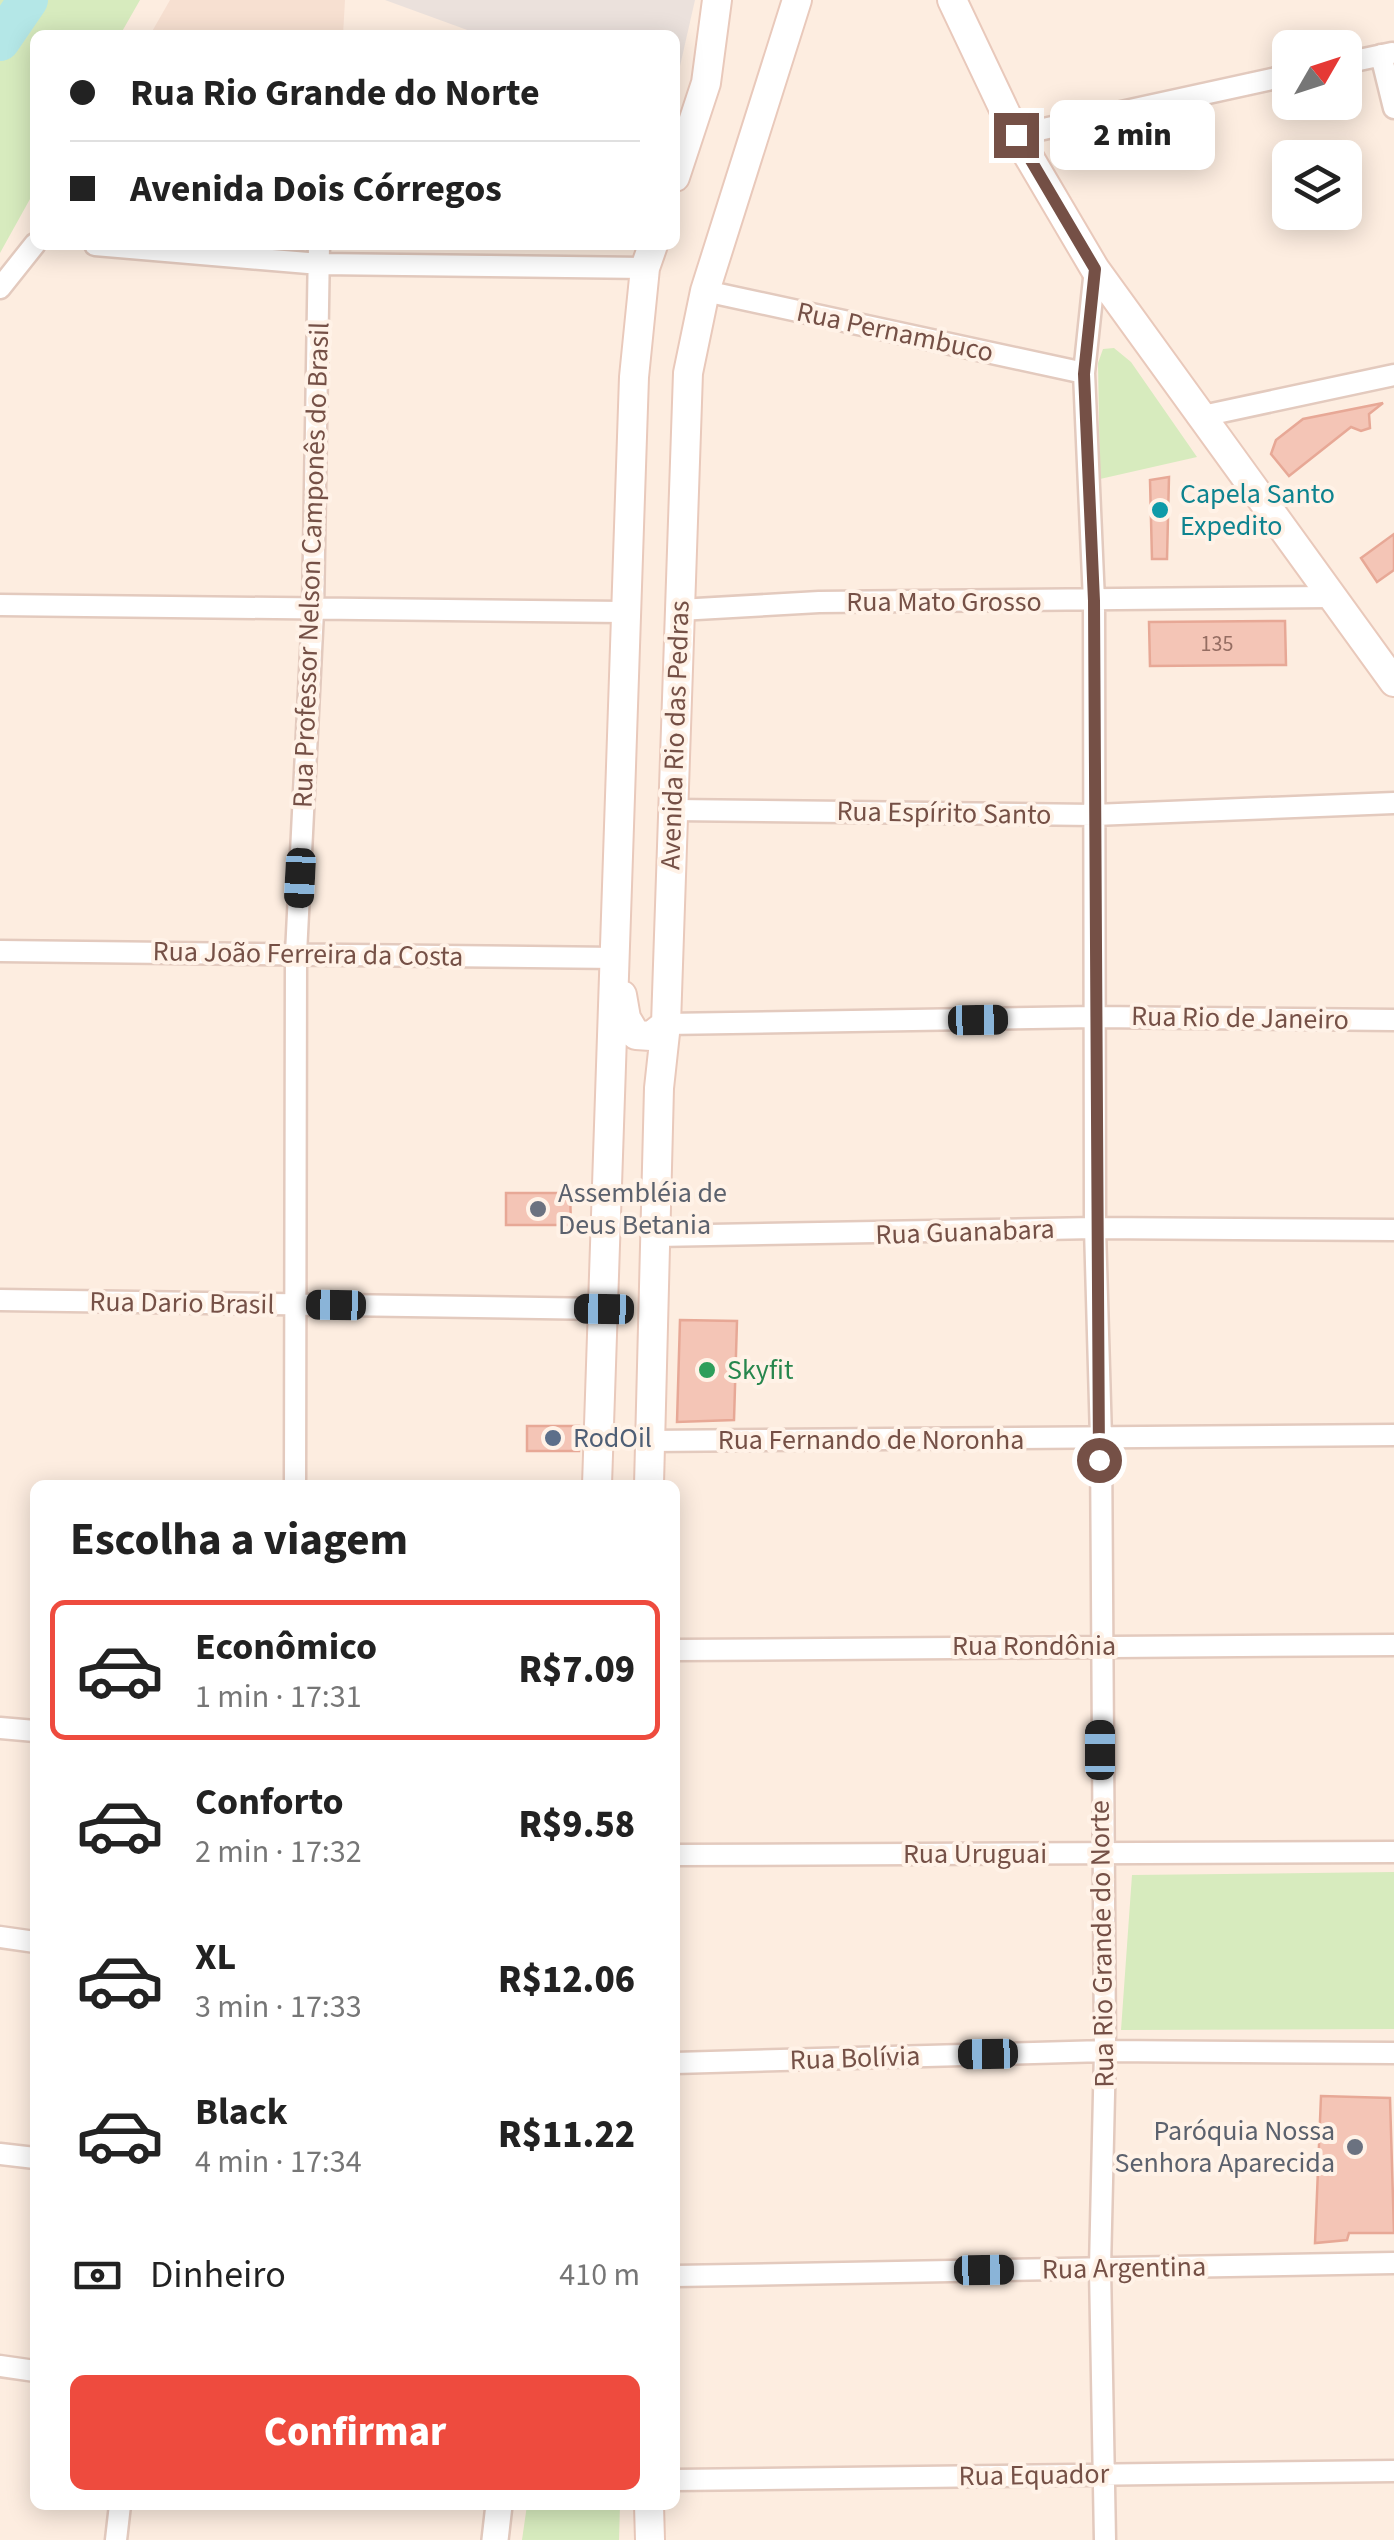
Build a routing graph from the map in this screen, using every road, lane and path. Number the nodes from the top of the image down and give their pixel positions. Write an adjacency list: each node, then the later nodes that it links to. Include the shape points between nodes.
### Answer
1 (717, 0): 9 (main road, via 706,84)
2 (797, 0): 16 (main road, Avenida Rio das Pedras)
3 (952, 0): 8 (main road)
4 (1388, 54): 5 (street); 7 (street)
5 (1362, 59)
6 (1272, 79): 8 (street)
7 (1394, 108)
8 (1016, 135): 14 (main road)
9 (680, 162)
10 (30, 250): 15 (street)
11 (207, 250): 12 (street)
12 (319, 255): 13 (street); 24 (street, Rua Professor Nelson Camponês do Brasil)
13 (649, 257): 25 (main road, Avenida Rio das Pedras, via 634,376)
14 (1095, 269): 17 (street, Rua Rio Grande do Norte); 19 (main road)
15 (0, 288)
16 (705, 291): 17 (street, Rua Pernambuco); 23 (main road, Avenida Rio das Pedras, via 688,374)
17 (1084, 374): 21 (street, Rua Rio Grande do Norte)
18 (1394, 376): 19 (street)
19 (1198, 416): 20 (main road)
20 (1330, 598): 21 (street, Rua Mato Grosso); 26 (main road)
21 (1094, 601): 23 (street, Rua Mato Grosso); 29 (street, Rua Rio Grande do Norte)
22 (0, 605): 24 (street)
23 (678, 610): 28 (main road, Avenida Rio das Pedras)
24 (313, 611): 25 (street); 31 (street, Rua Professor Nelson Camponês do Brasil)
25 (623, 612): 32 (main road, Avenida Rio das Pedras)
26 (1394, 682)
27 (1394, 802): 29 (street, Rua Espírito Santo)
28 (674, 810): 29 (street, Rua Espírito Santo); 35 (main road, Avenida Rio das Pedras)
29 (1094, 816): 33 (street, Rua Rio Grande do Norte)
30 (0, 951): 31 (street, Rua João Ferreira da Costa)
31 (296, 954): 32 (street, Rua João Ferreira da Costa); 40 (street, Rua Professor Nelson Camponês do Brasil)
32 (617, 958): 35 (main road, via 636,1035 652,1036); 41 (main road, Avenida Rio das Pedras)
33 (1094, 1016): 34 (street, Rua Rio de Janeiro); 35 (street, Rua Rio de Janeiro); 36 (street, Rua Rio Grande do Norte)
34 (1394, 1020)
35 (666, 1024): 38 (main road, Avenida Rio das Pedras)
36 (1095, 1228): 37 (street, Rua Guanabara); 38 (street, Rua Guanabara); 43 (street, Rua Rio Grande do Norte)
37 (1394, 1230)
38 (656, 1236): 44 (main road, Avenida Rio das Pedras)
39 (0, 1300): 40 (street, Rua Dario Brasil)
40 (298, 1304): 41 (street, Rua Dario Brasil); 45 (street, Rua Professor Nelson Camponês do Brasil)
41 (604, 1309): 46 (main road, Avenida Rio das Pedras)
42 (1394, 1435): 43 (street, Rua Fernando de Noronha)
43 (1101, 1439): 44 (street, Rua Fernando de Noronha); 49 (street, Rua Rio Grande do Norte)
44 (649, 1442): 47 (main road, Avenida Rio das Pedras)
45 (294, 1480)
46 (597, 1480)
47 (648, 1480)
48 (1394, 1644): 49 (street, Rua Rondônia)
49 (1100, 1645): 50 (street, Rua Rondônia); 54 (street, Rua Rio Grande do Norte)
50 (680, 1650)
51 (0, 1728): 52 (street)
52 (30, 1731)
53 (1394, 1852): 54 (street, Rua Uruguai)
54 (1101, 1854): 55 (street, Rua Uruguai); 58 (street, Rua Rio Grande do Norte)
55 (680, 1855)
56 (0, 1937): 57 (street)
57 (30, 1941)
58 (1105, 2051): 59 (street, Rua Bolívia); 60 (street, Rua Bolívia); 64 (street, Rua Rio Grande do Norte)
59 (1394, 2053)
60 (680, 2063)
61 (0, 2154): 62 (street)
62 (30, 2157)
63 (1394, 2264): 64 (street, Rua Argentina)
64 (1100, 2268): 65 (street, Rua Argentina); 69 (street, Rua Rio Grande do Norte)
65 (680, 2276)
66 (0, 2366): 67 (street)
67 (30, 2370)
68 (1394, 2471): 69 (street, Rua Equador)
69 (1106, 2474): 70 (street, Rua Equador); 77 (street, Rua Rio Grande do Norte)
70 (680, 2480)
71 (119, 2510): 74 (street)
72 (498, 2510): 75 (street)
73 (649, 2510): 76 (main road)
74 (116, 2540)
75 (495, 2540)
76 (650, 2540)
77 (1104, 2540)

